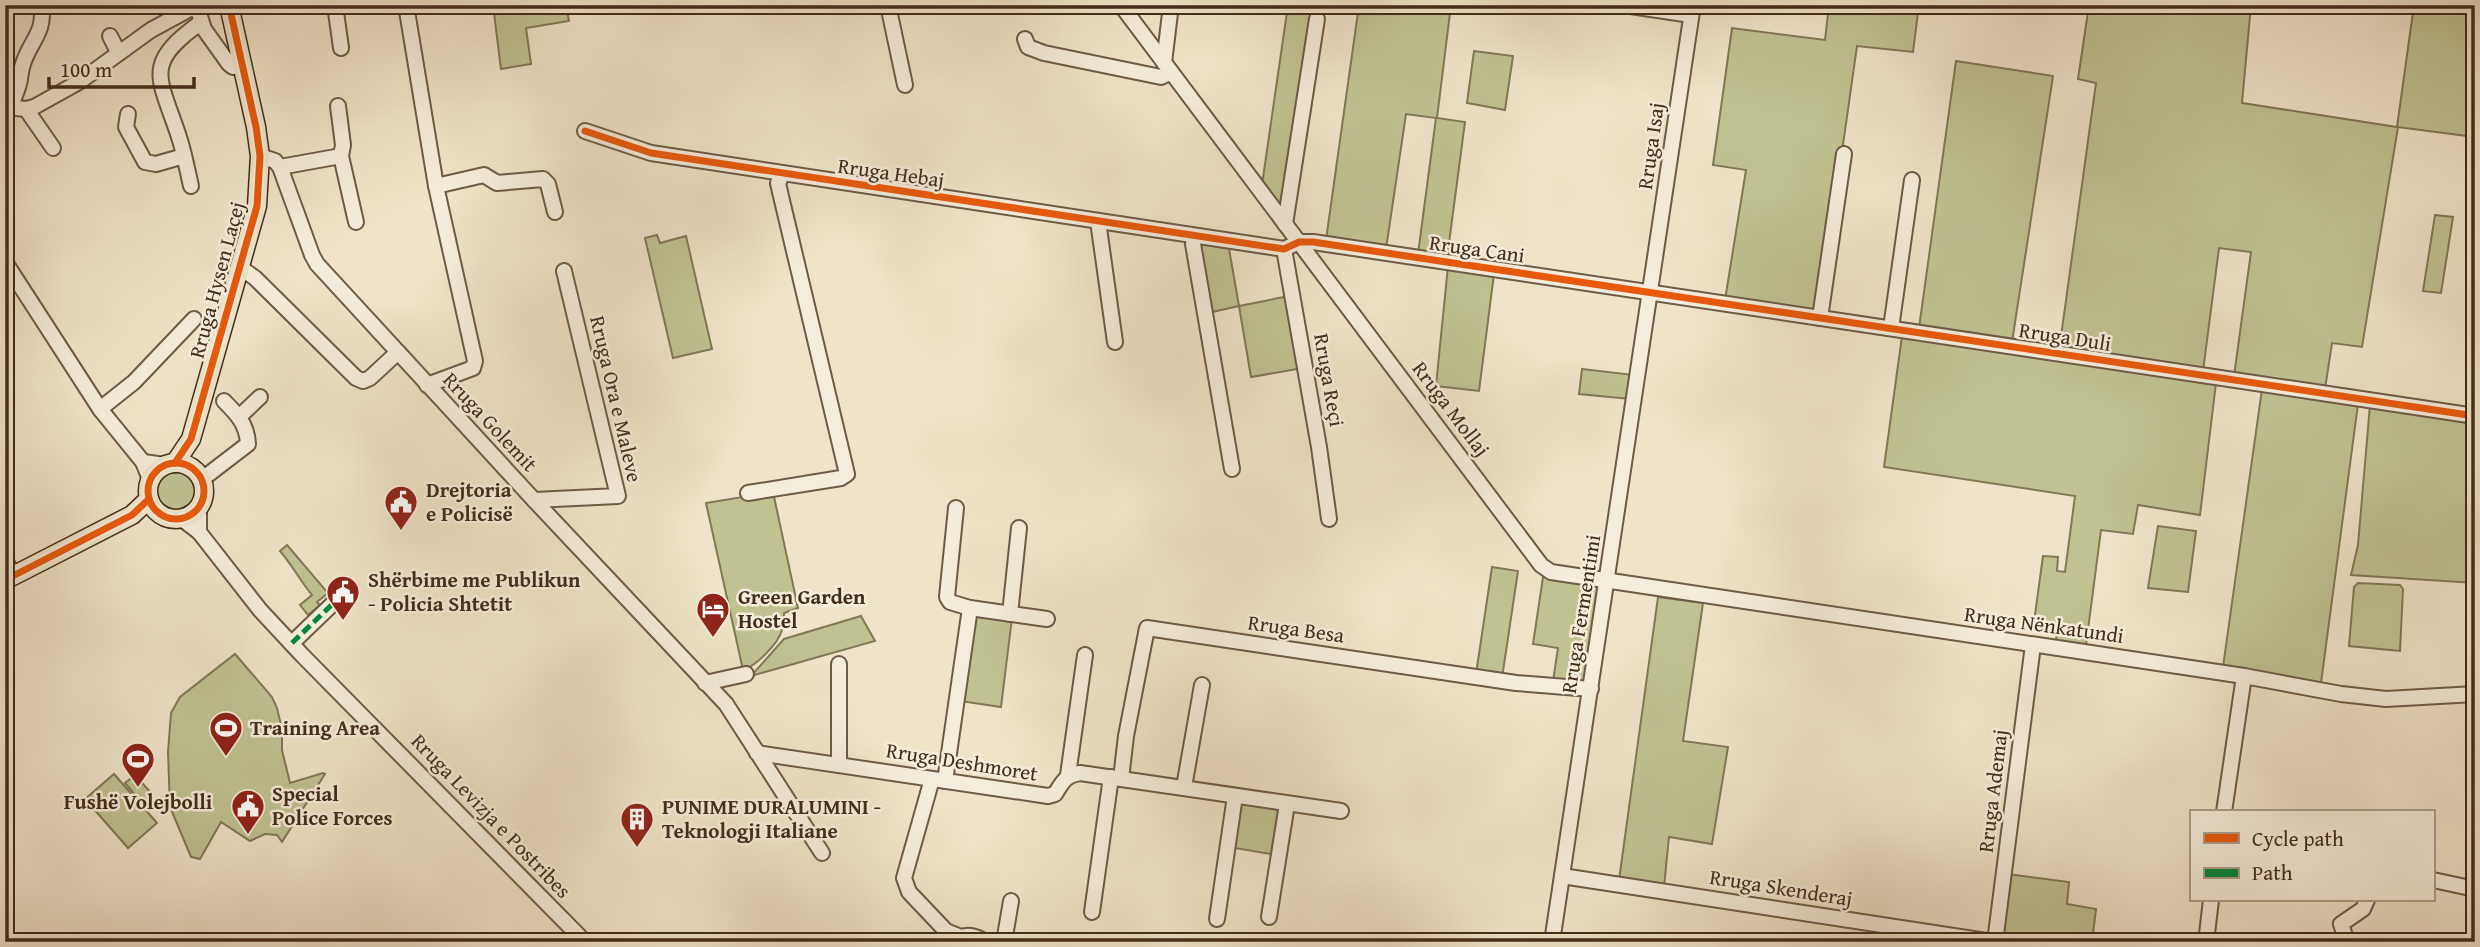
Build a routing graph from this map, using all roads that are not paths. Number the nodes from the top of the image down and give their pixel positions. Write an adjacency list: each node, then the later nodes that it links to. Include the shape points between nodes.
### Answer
1 (41, 5): 21 (street, via 43,21 23,62)
2 (199, 5): 12 (street); 16 (street)
3 (229, 5): 17 (main road, Rruga Hysen Laçej)
4 (335, 5): 15 (street)
5 (406, 5): 33 (street)
6 (888, 5): 19 (street)
7 (1121, 5): 18 (street, Rruga Mollaj)
8 (1171, 5): 18 (street)
9 (1624, 5): 10 (street)
10 (1692, 10): 44 (street, Rruga Isaj)
11 (1317, 19): 37 (street)
12 (200, 23): 17 (street, via 229,64); 26 (street, via 170,50 160,76)
13 (110, 36): 16 (street)
14 (1026, 38): 18 (street, via 1028,47 1041,52 1161,78)
15 (341, 48)
16 (118, 52): 21 (street, via 79,82 34,107)
17 (243, 65): 27 (main road, Rruga Hysen Laçej)
18 (1168, 68): 37 (street, Rruga Mollaj)
19 (905, 85)
20 (338, 106): 28 (street)
21 (14, 108): 24 (street)
22 (128, 114): 26 (street, via 126,127 145,162)
23 (585, 131): 30 (street, Rruga Hebaj, via 651,153)
24 (53, 148)
25 (1844, 154): 45 (street)
26 (184, 156): 32 (street)
27 (260, 156): 29 (street); 42 (main road, Rruga Hysen Laçej, via 257,206)
28 (341, 156): 29 (street); 36 (street)
29 (280, 167): 49 (street, Rruga Golemit, via 317,264)
30 (782, 175): 35 (street, Rruga Hebaj); 62 (street, via 778,183 847,474)
31 (1912, 180): 47 (street)
32 (191, 186)
33 (436, 186): 34 (street, via 484,175 496,183 544,179); 50 (street, via 475,364)
34 (555, 212)
35 (1098, 221): 38 (street, Rruga Hebaj); 48 (street)
36 (356, 222)
37 (1285, 224): 39 (street, Rruga Mollaj)
38 (1195, 236): 40 (street, Rruga Hebaj); 59 (street)
39 (1299, 242): 40 (street); 44 (street, Rruga Cani); 73 (street, Rruga Mollaj, via 1541,565 1551,572)
40 (1284, 249): 68 (street, Rruga Reçi)
41 (5, 262): 53 (street)
42 (240, 268): 49 (street, via 363,382); 56 (main road, Rruga Hysen Laçej)
43 (564, 271): 63 (street, Rruga Ora e Maleve, via 618,496)
44 (1650, 292): 45 (street, Rruga Duli); 73 (street, Rruga Fermentimi)
45 (1820, 318): 47 (street, Rruga Duli)
46 (194, 319): 53 (street, via 134,382)
47 (1891, 328): 55 (street, Rruga Duli)
48 (1115, 342)
49 (398, 352): 50 (street, Rruga Golemit)
50 (428, 384): 63 (street, Rruga Golemit)
51 (260, 397): 54 (street)
52 (224, 401): 54 (street)
53 (100, 409): 57 (street)
54 (240, 416): 60 (street, via 248,444)
55 (2475, 416)
56 (191, 439): 58 (main road); 60 (main road)
57 (143, 462): 58 (street); 61 (street)
58 (170, 464): 60 (main road, via 186,465); 61 (main road)
59 (1232, 469)
60 (198, 475): 65 (main road, via 203,498)
61 (150, 479): 64 (main road)
62 (748, 493)
63 (534, 500): 84 (street, Rruga Golemit)
64 (153, 505): 67 (main road, via 171,519); 72 (main road)
65 (199, 508): 67 (main road); 70 (street)
66 (956, 508): 75 (street, via 947,597)
67 (182, 519): 70 (street, Rruga Levizja e Postribes)
68 (1329, 519)
69 (1019, 528): 76 (street)
70 (199, 533): 78 (street, Rruga Levizja e Postribes)
71 (5, 559): 72 (street)
72 (9, 578)
73 (1607, 582): 79 (street, Rruga Nënkatundi); 86 (street, Rruga Fermentimi)
74 (344, 593): 78 (street)
75 (970, 608): 76 (street); 92 (street)
76 (1010, 614): 77 (street)
77 (1047, 619)
78 (292, 643): 108 (street, Rruga Levizja e Postribes)
79 (2033, 645): 83 (street, Rruga Nënkatundi); 112 (street, Rruga Ademaj)
80 (1085, 655): 90 (street, Rruga Deshmoret)
81 (839, 664): 89 (street)
82 (746, 674): 84 (street)
83 (2244, 676): 87 (street, Rruga Nënkatundi, via 2386,699); 96 (street)
84 (705, 682): 88 (street, Rruga Golemit, via 726,704)
85 (1202, 685): 93 (street)
86 (1591, 689): 91 (street, Rruga Besa, via 1505,682 1147,628); 99 (street, Rruga Fermentimi)
87 (2475, 694)
88 (757, 753): 89 (street, Rruga Deshmoret); 98 (street, Rruga Golemit)
89 (839, 765): 92 (street, Rruga Deshmoret)
90 (1068, 775): 91 (street, Rruga Deshmoret); 92 (street, Rruga Deshmoret, via 1055,794 1048,796)
91 (1116, 778): 93 (street, Rruga Deshmoret); 105 (street)
92 (938, 780): 109 (street, via 904,878 906,885 946,931)
93 (1184, 788): 94 (street, Rruga Deshmoret)
94 (1235, 796): 95 (street, Rruga Deshmoret); 107 (street)
95 (1287, 804): 97 (street, Rruga Deshmoret); 106 (street)
96 (2224, 810)
97 (1341, 811)
98 (822, 853)
99 (1562, 876): 111 (street, Rruga Fermentimi); 112 (street, Rruga Skenderaj)
100 (2434, 880): 101 (street)
101 (2475, 889)
102 (1011, 901): 110 (street)
103 (2211, 902): 113 (street)
104 (2366, 902): 114 (street, via 2341,924)
105 (1091, 912)
106 (1269, 917)
107 (1217, 919)
108 (585, 942)
109 (986, 942)
110 (1004, 942)
111 (1552, 942)
112 (1994, 942)
113 (2206, 942)
114 (2347, 942)

